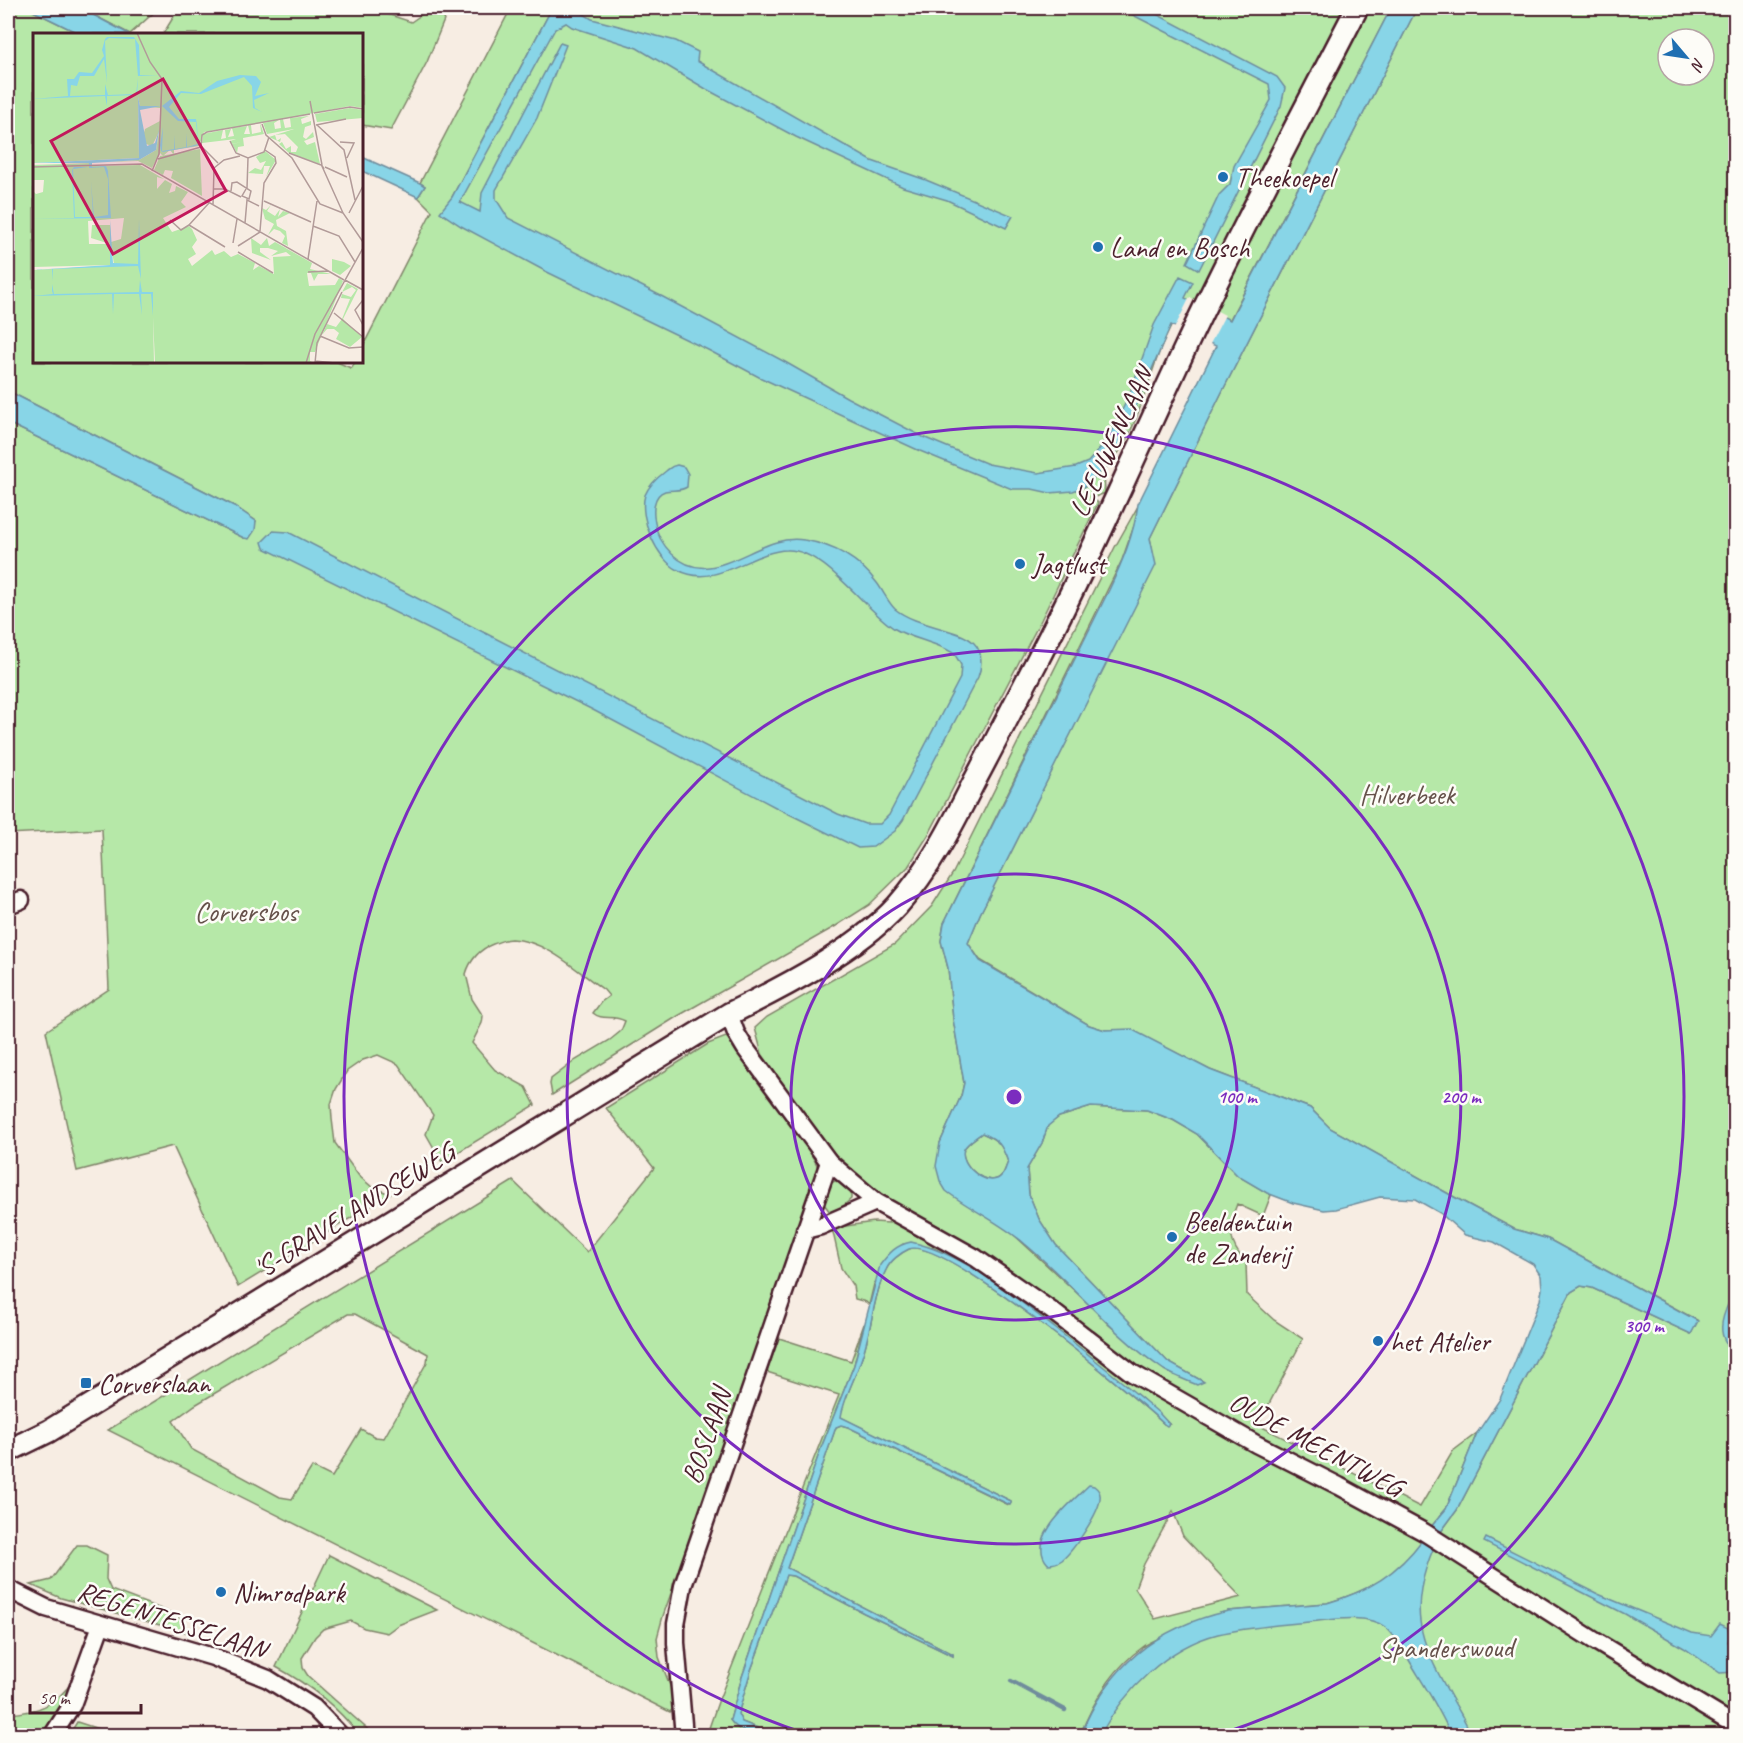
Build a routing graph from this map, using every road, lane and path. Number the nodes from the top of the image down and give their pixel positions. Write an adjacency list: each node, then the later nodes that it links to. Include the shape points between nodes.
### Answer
1 (1357, 8): 2 (street, LEEUWENLAAN, via 1188,342 1095,546 944,842 896,908 874,927 794,980)
2 (729, 1014): 3 (street, OUDE MEENTWEG, via 745,1048); 6 (street, 'S-GRAVELANDSEWEG, via 49,1431)
3 (828, 1162): 4 (street, OUDE MEENTWEG); 5 (street, BOSLAAN)
4 (876, 1202): 5 (street); 9 (street, OUDE MEENTWEG, via 976,1258 1132,1372 1256,1444 1424,1532)
5 (805, 1230): 12 (street, BOSLAAN, via 683,1586 676,1643)
6 (8, 1451)
7 (8, 1589): 8 (street, REGENTESSELAAN, via 46,1608)
8 (100, 1625): 10 (street, via 72,1705); 11 (street, REGENTESSELAAN, via 213,1657 268,1679 314,1708)
9 (1736, 1726)
10 (52, 1736)
11 (340, 1736)
12 (684, 1736)

